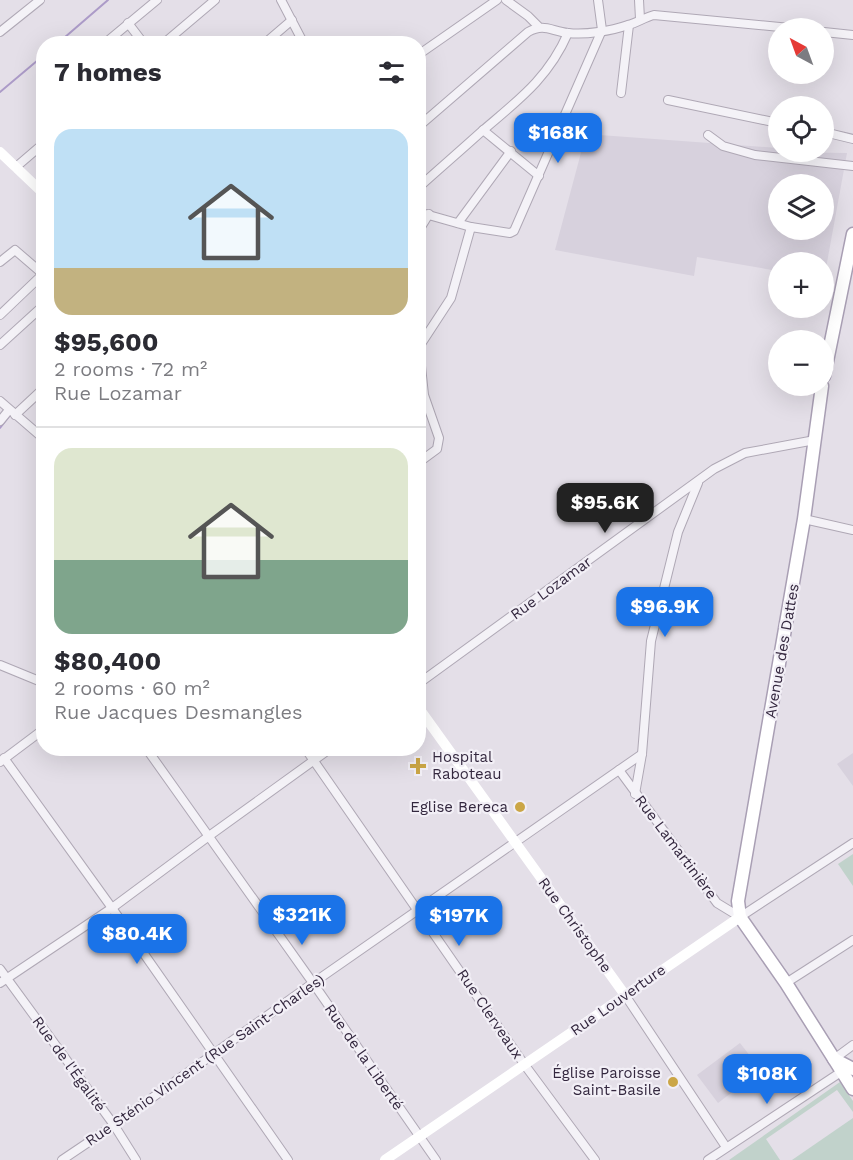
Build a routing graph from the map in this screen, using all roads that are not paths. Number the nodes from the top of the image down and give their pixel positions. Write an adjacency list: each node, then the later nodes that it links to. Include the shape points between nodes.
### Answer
1 (24, 0): 10 (street)
2 (40, 0): 10 (street)
3 (157, 0): 13 (street)
4 (214, 0): 24 (street)
5 (281, 0): 12 (street)
6 (497, 0): 27 (street)
7 (506, 0): 15 (street)
8 (598, 0): 17 (street)
9 (639, 0): 11 (street)
10 (31, 7): 18 (street)
11 (640, 19): 14 (street); 16 (street, via 654,15)
12 (292, 20): 25 (street); 26 (street)
13 (128, 23): 22 (street); 23 (street)
14 (630, 25): 17 (street); 28 (street)
15 (538, 26): 19 (street); 30 (street)
16 (768, 26)
17 (602, 30): 19 (street); 41 (street)
18 (0, 32)
19 (568, 33): 32 (street, via 546,73)
20 (834, 33): 21 (street)
21 (853, 35)
22 (113, 36)
23 (138, 36)
24 (172, 36)
25 (273, 36)
26 (300, 36)
27 (426, 49)
28 (621, 93)
29 (668, 100): 31 (street)
30 (426, 120)
31 (768, 121)
32 (483, 130): 37 (street); 42 (street)
33 (834, 134): 35 (street)
34 (708, 135): 39 (street, via 723,146 755,155)
35 (853, 139)
36 (36, 150): 40 (street)
37 (511, 151): 41 (street); 47 (street)
38 (0, 152): 40 (street)
39 (853, 166)
40 (16, 167): 43 (street)
41 (539, 176): 48 (street, via 512,232)
42 (426, 181)
43 (36, 186)
44 (426, 213): 45 (street)
45 (429, 214): 46 (street); 47 (street)
46 (426, 219)
47 (458, 223): 48 (street)
48 (471, 227): 57 (street, via 451,298)
49 (853, 234): 50 (main road)
50 (852, 249): 56 (main road)
51 (0, 262): 52 (street, via 15,250)
52 (36, 268)
53 (36, 281): 55 (street)
54 (36, 312): 58 (street)
55 (0, 315)
56 (834, 331)
57 (426, 336)
58 (0, 345)
59 (36, 394): 63 (street)
60 (821, 396): 66 (main road, Avenue des Dattes)
61 (0, 401): 63 (street)
62 (426, 408): 67 (street, via 439,438 437,449)
63 (12, 412): 64 (street); 65 (street)
64 (0, 421)
65 (36, 432)
66 (815, 440): 68 (street, Rue Lozamar, via 745,453); 69 (main road, Avenue des Dattes)
67 (426, 457)
68 (698, 481): 72 (street, Rue Lozamar); 76 (street, via 678,532 651,641)
69 (804, 519): 70 (street); 89 (main road, Avenue des Dattes, via 738,901)
70 (853, 530)
71 (0, 665): 73 (street)
72 (426, 678)
73 (36, 680)
74 (426, 718): 85 (street, Rue Christophe)
75 (36, 735): 80 (street)
76 (642, 753): 82 (street, Rue Sténio Vincent (Rue Saint-Charles)); 83 (street)
77 (152, 756): 84 (street, Rue de la Liberté)
78 (311, 756): 81 (street, Rue Clerveaux)
79 (321, 756): 81 (street)
80 (2, 760): 87 (street)
81 (315, 761): 84 (street); 88 (street, Rue Clerveaux)
82 (619, 770): 83 (street, Rue Lamartinière); 85 (street, Rue Sténio Vincent (Rue Saint-Charles))
83 (635, 794): 89 (street, Rue Lamartinière, via 717,903)
84 (209, 836): 87 (street); 93 (street, Rue de la Liberté)
85 (514, 842): 88 (street, Rue Sténio Vincent (Rue Saint-Charles)); 95 (street, Rue Christophe)
86 (853, 843): 89 (street, Rue Louverture)
87 (112, 908): 92 (street); 97 (street)
88 (419, 910): 93 (street, Rue Sténio Vincent (Rue Saint-Charles)); 99 (street, Rue Clerveaux)
89 (740, 916): 94 (main road); 95 (street, Rue Louverture)
90 (852, 944): 94 (street)
91 (0, 969): 92 (street, Rue de l'Égalité)
92 (3, 981): 102 (street, Rue de l'Égalité)
93 (313, 982): 97 (street, Rue Sténio Vincent (Rue Saint-Charles)); 103 (street, Rue de la Liberté)
94 (786, 983): 98 (main road)
95 (625, 995): 99 (street, Rue Louverture); 104 (street, Rue Christophe)
96 (853, 1045): 98 (street)
97 (214, 1053): 102 (street, Rue Sténio Vincent (Rue Saint-Charles)); 107 (street)
98 (834, 1059): 100 (main road)
99 (524, 1065): 103 (street, Rue Louverture); 110 (street, Rue Clerveaux)
100 (847, 1070): 101 (main road); 104 (street)
101 (853, 1089)
102 (114, 1125): 105 (street, Rue Sténio Vincent (Rue Saint-Charles)); 106 (street, Rue de l'Égalité)
103 (419, 1136): 108 (street, Rue Louverture); 109 (street, Rue de la Liberté)
104 (726, 1147): 111 (street)
105 (62, 1160)
106 (136, 1160)
107 (288, 1160)
108 (385, 1160)
109 (436, 1160)
110 (595, 1160)
111 (708, 1160)

